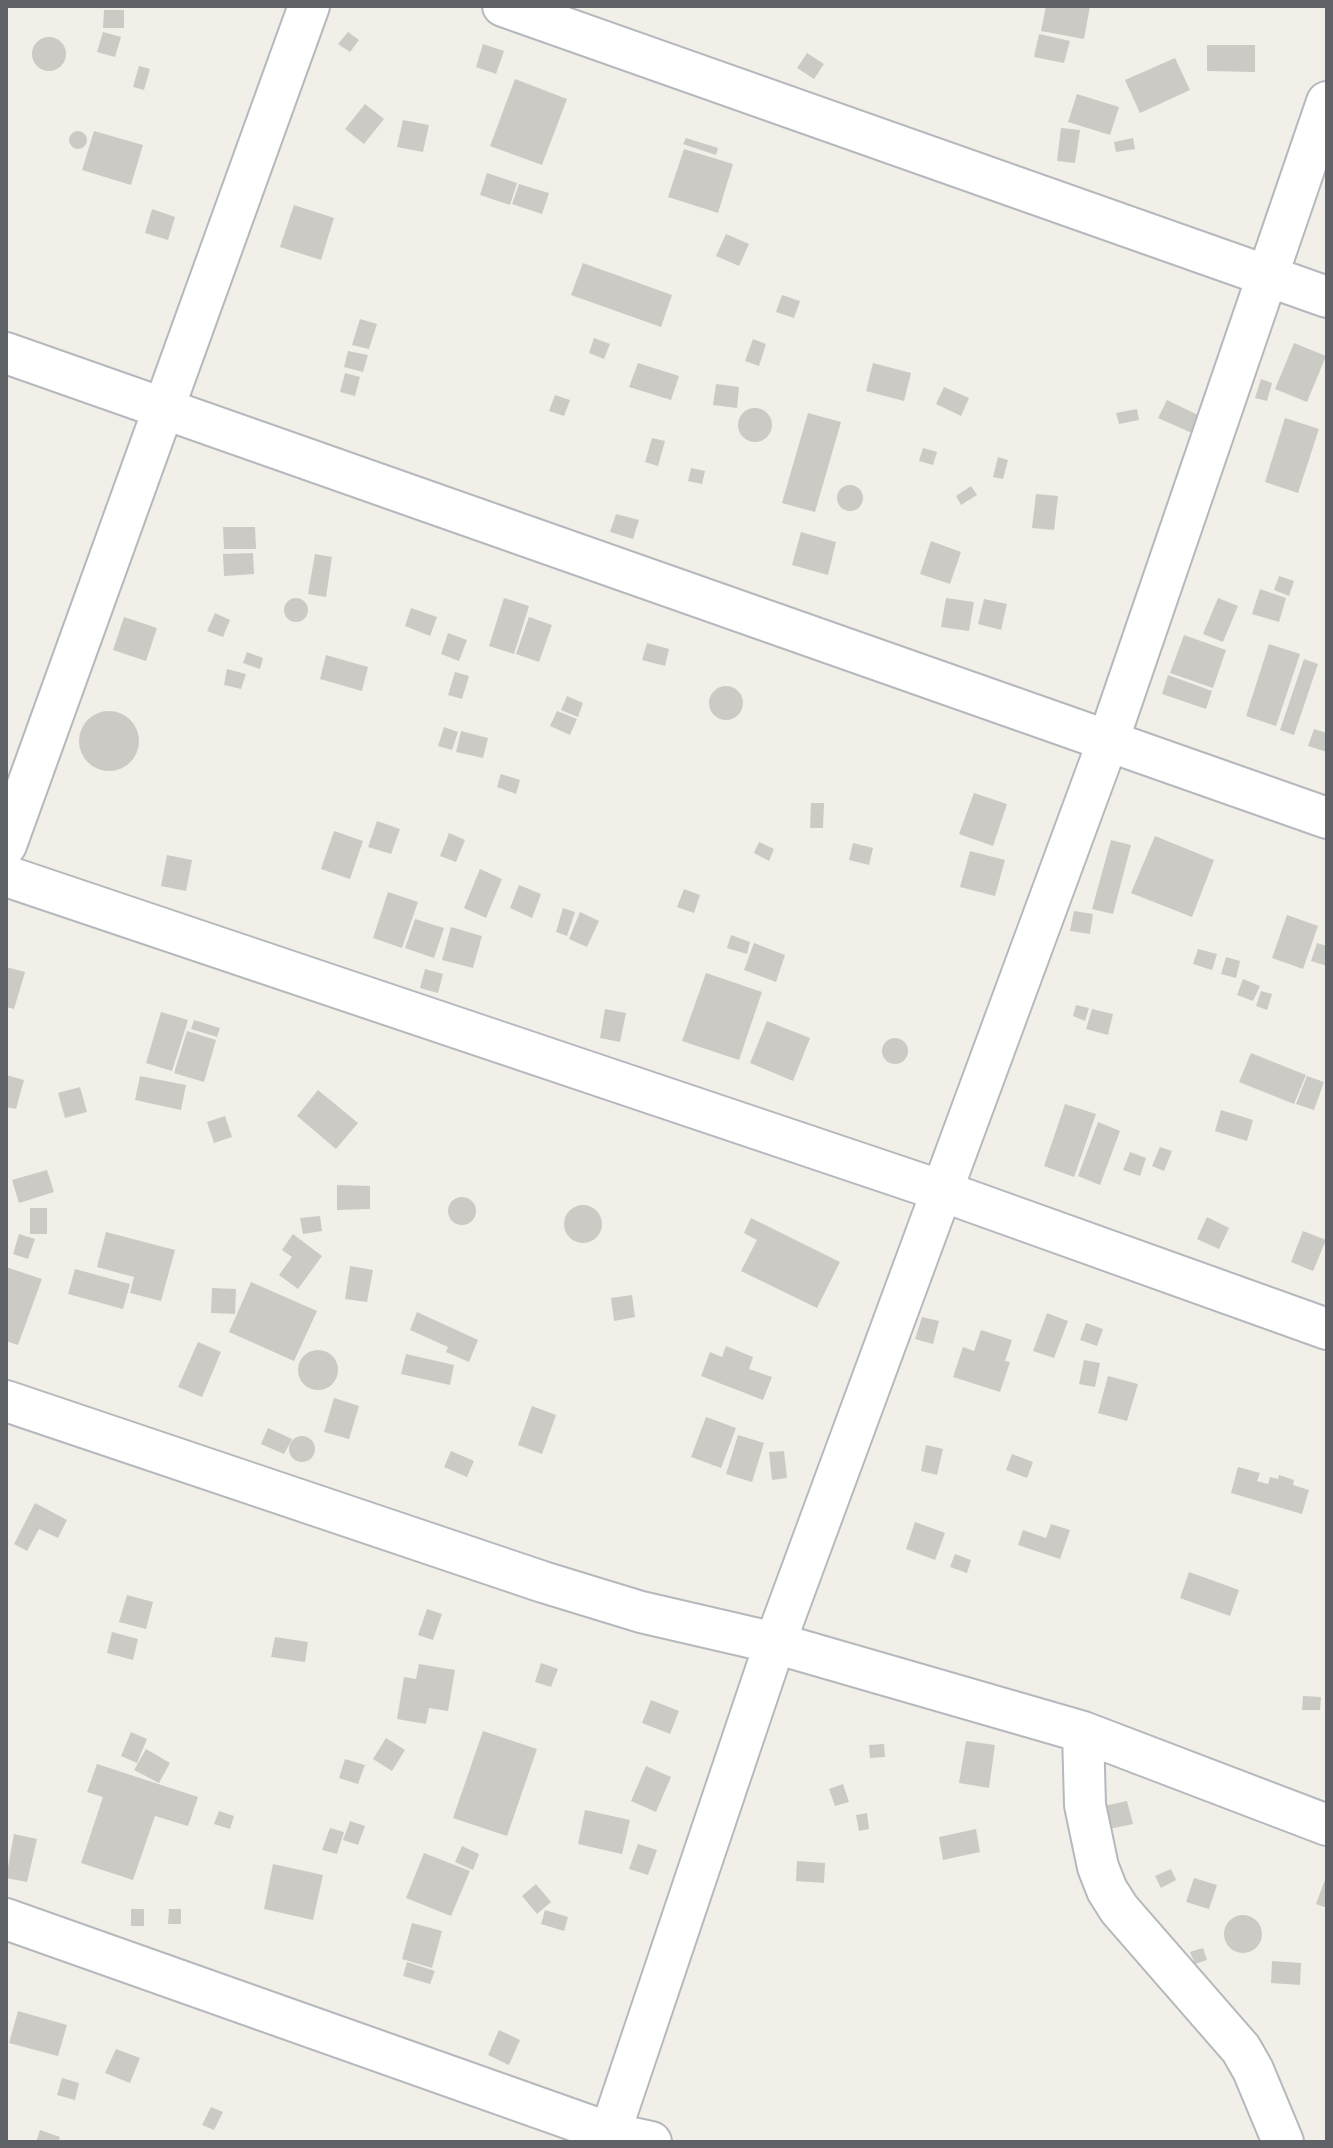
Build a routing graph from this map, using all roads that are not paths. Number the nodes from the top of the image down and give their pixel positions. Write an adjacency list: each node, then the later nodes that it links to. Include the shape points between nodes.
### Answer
1 (309, 6): 7 (street)
2 (503, 6): 4 (street)
3 (1327, 102): 4 (street)
4 (1269, 276): 5 (street); 8 (street)
5 (1327, 297)
6 (6, 353): 7 (street)
7 (164, 408): 8 (street); 10 (street)
8 (1108, 741): 9 (street); 12 (street)
9 (1327, 818)
10 (6, 845)
11 (6, 876): 12 (street)
12 (942, 1191): 13 (street); 15 (street)
13 (1327, 1329)
14 (6, 1401): 15 (street, via 543,1582 641,1612)
15 (775, 1643): 16 (street); 19 (street)
16 (1083, 1732): 17 (street); 21 (street, via 1085,1805 1107,1890 1241,2049)
17 (1327, 1825)
18 (6, 1919): 19 (street)
19 (608, 2137): 20 (street)
20 (651, 2142)
21 (1283, 2142)

